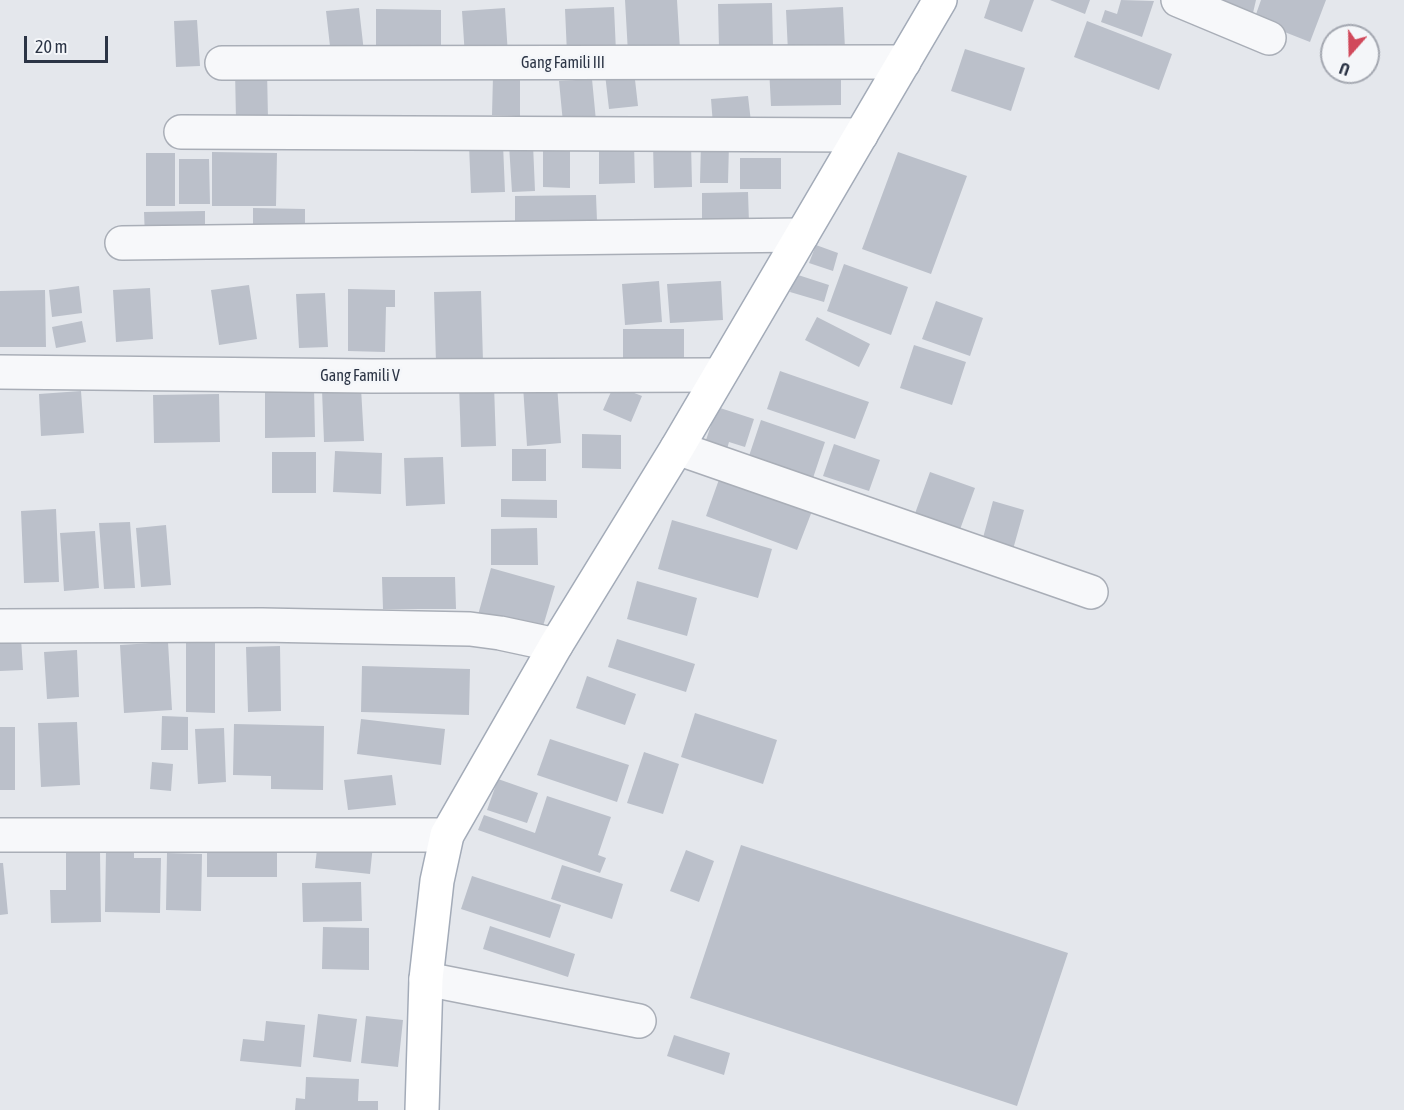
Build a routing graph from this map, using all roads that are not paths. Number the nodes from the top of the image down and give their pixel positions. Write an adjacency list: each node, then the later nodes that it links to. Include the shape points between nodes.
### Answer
1 (940, 0): 4 (main road)
2 (1178, 0): 3 (street)
3 (1269, 38)
4 (904, 62): 5 (street, Gang Famili III); 7 (main road)
5 (222, 63)
6 (181, 132): 7 (street)
7 (861, 135): 8 (main road)
8 (802, 235): 9 (street); 11 (main road)
9 (122, 243)
10 (0, 372): 11 (street, Gang Famili V)
11 (719, 375): 12 (main road)
12 (677, 448): 13 (street); 15 (main road)
13 (1091, 592)
14 (0, 626): 15 (street, via 470,629)
15 (556, 645): 17 (main road)
16 (0, 835): 17 (street)
17 (447, 836): 18 (main road, via 437,881)
18 (426, 979): 19 (street); 20 (main road)
19 (639, 1021)
20 (423, 1110)

